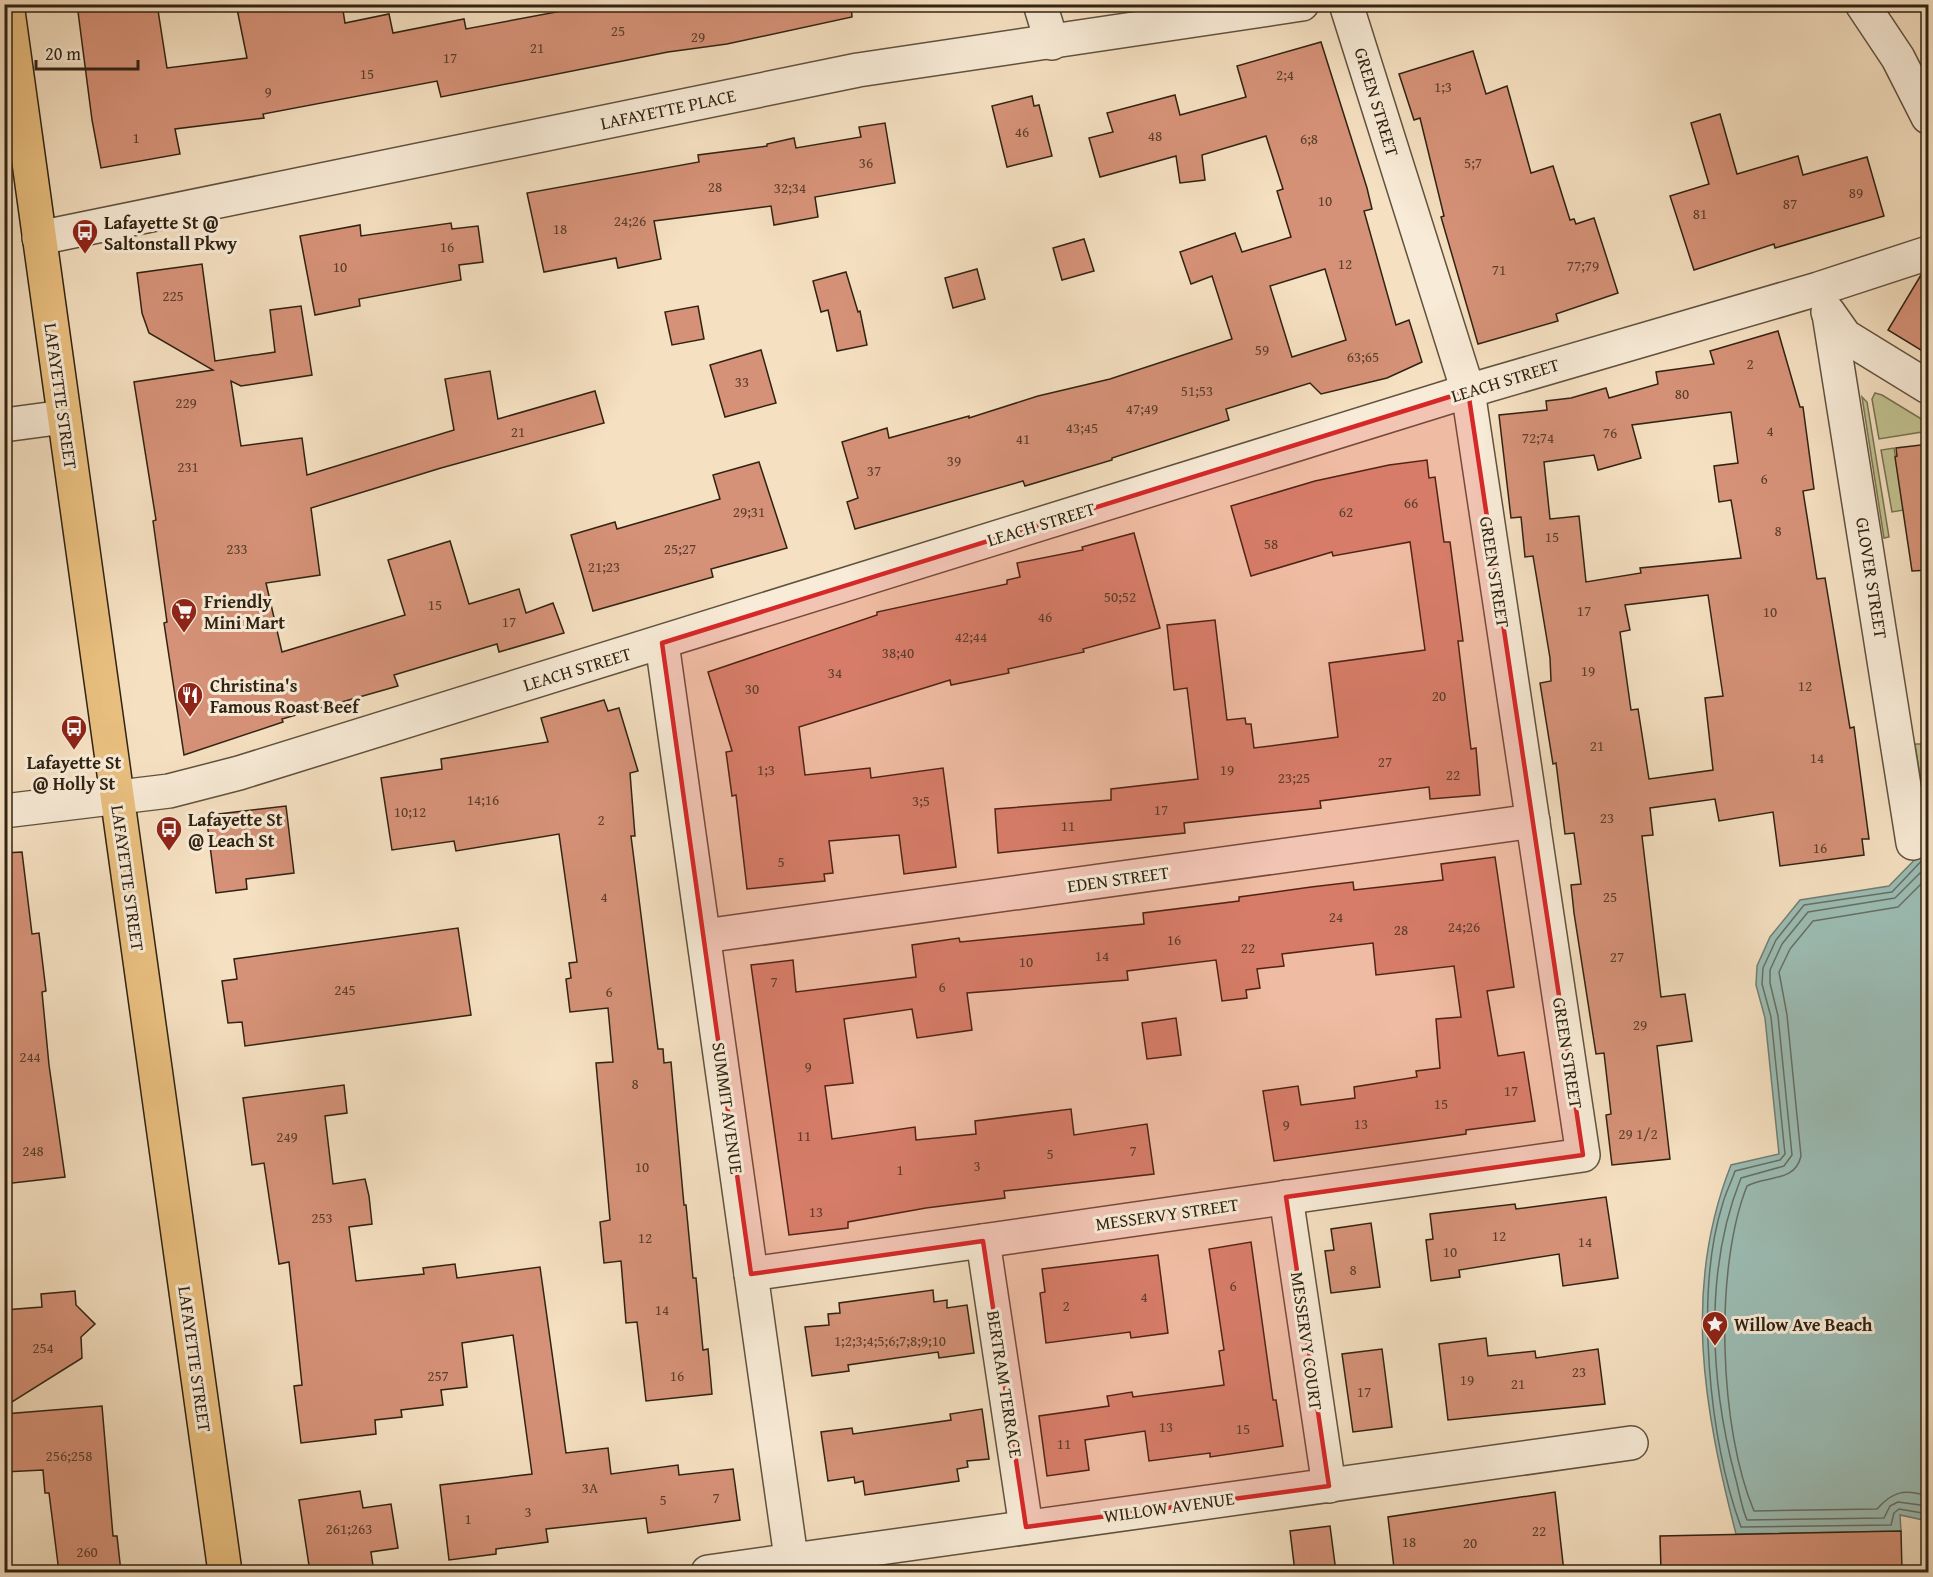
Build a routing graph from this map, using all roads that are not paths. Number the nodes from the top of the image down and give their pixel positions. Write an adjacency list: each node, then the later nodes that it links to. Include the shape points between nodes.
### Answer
1 (7, 4): 9 (highway, LAFAYETTE STREET)
2 (1040, 4): 7 (street)
3 (1302, 4): 6 (street, LAFAYETTE PLACE)
4 (1346, 4): 13 (street, GREEN STREET)
5 (1862, 4): 8 (street, via 1898,58)
6 (1172, 15): 7 (street, LAFAYETTE PLACE)
7 (1052, 43): 9 (street, LAFAYETTE PLACE, via 818,78)
8 (1929, 117)
9 (39, 238): 14 (highway, LAFAYETTE STREET)
10 (1929, 253): 11 (street)
11 (1823, 301): 12 (street, via 1845,336); 13 (street, LEACH STREET); 20 (street, GLOVER STREET)
12 (1929, 387)
13 (1468, 391): 16 (street, LEACH STREET); 19 (street, GREEN STREET)
14 (64, 417): 15 (street); 17 (highway, LAFAYETTE STREET)
15 (4, 425)
16 (662, 643): 17 (street, LEACH STREET, via 209,782 162,792); 21 (street, SUMMIT AVENUE)
17 (117, 795): 18 (street, LEACH STREET); 30 (highway, LAFAYETTE STREET)
18 (4, 811)
19 (1533, 821): 21 (street, EDEN STREET); 22 (street, GREEN STREET)
20 (1913, 843)
21 (704, 936): 25 (street, SUMMIT AVENUE)
22 (1583, 1155): 23 (street, MESSERVY STREET)
23 (1286, 1197): 24 (street, MESSERVY STREET); 27 (street, MESSERVY COURT)
24 (983, 1241): 25 (street, MESSERVY STREET); 28 (street, BERTRAM TERRACE)
25 (751, 1275): 29 (street, SUMMIT AVENUE)
26 (1631, 1443): 27 (street, WILLOW AVENUE)
27 (1329, 1486): 28 (street, WILLOW AVENUE)
28 (1026, 1527): 29 (street, WILLOW AVENUE)
29 (792, 1566): 31 (street, WILLOW AVENUE)
30 (225, 1572)
31 (708, 1572)

